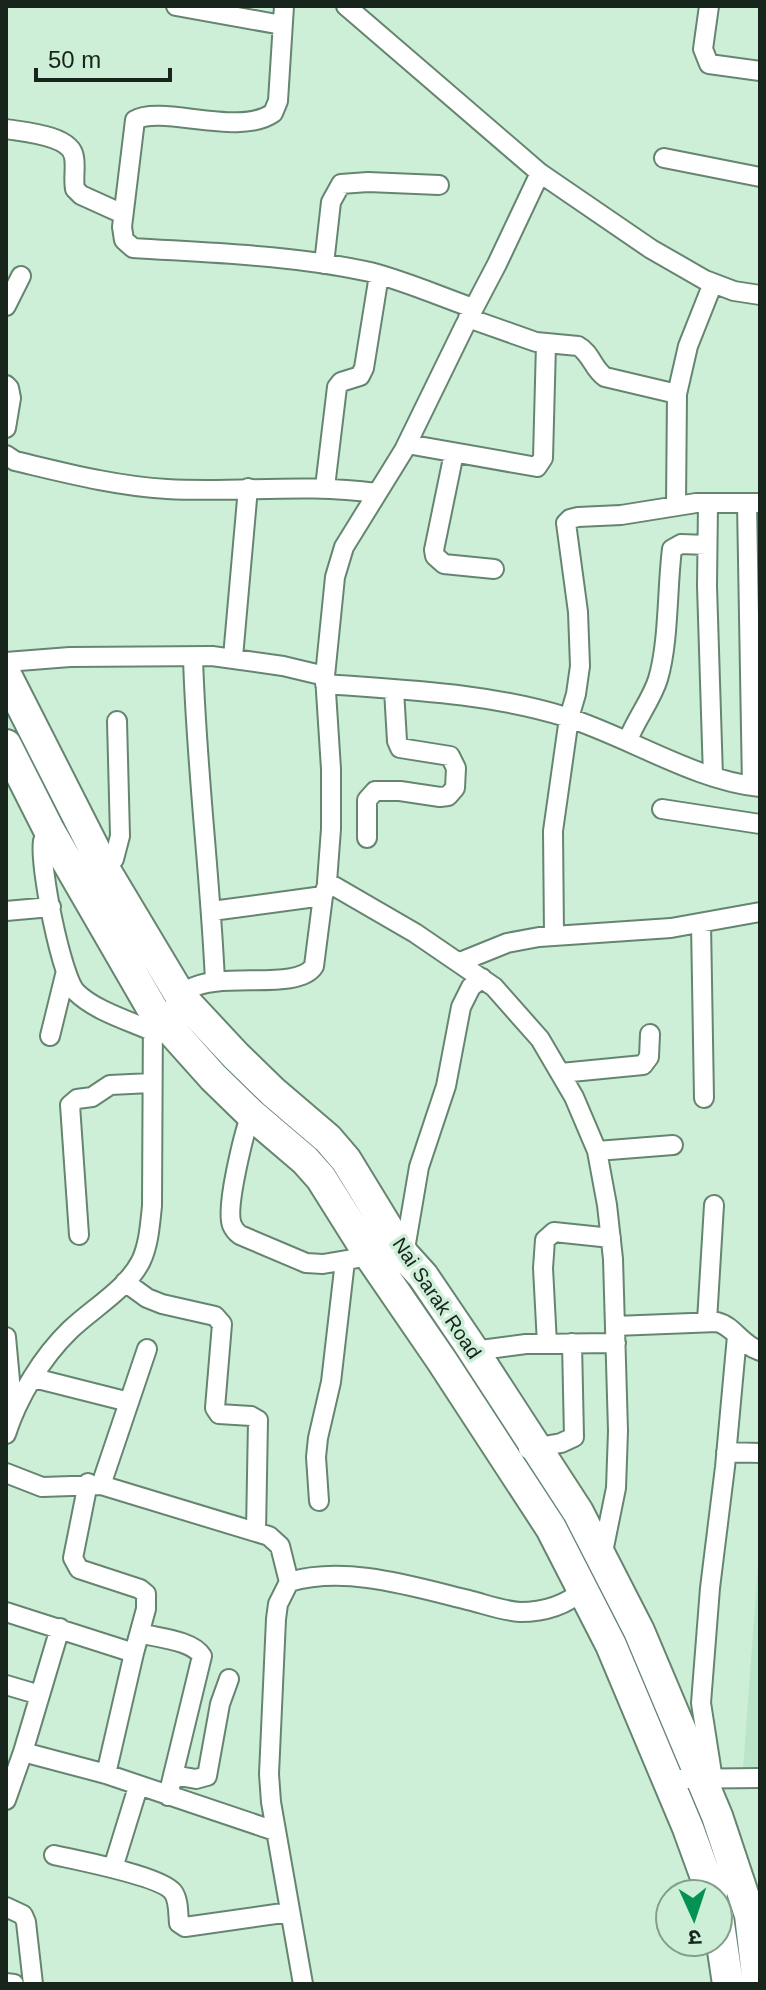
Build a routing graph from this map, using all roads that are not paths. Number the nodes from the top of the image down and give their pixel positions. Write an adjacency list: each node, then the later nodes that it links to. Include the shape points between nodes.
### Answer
1 (176, 6): 4 (street)
2 (346, 6): 8 (street)
3 (709, 6): 5 (street, via 703,49 709,64)
4 (283, 15): 11 (street, via 278,101 268,116 250,121 146,116 135,120)
5 (760, 71)
6 (6, 129): 11 (street, via 70,147 75,189)
7 (664, 158): 9 (street)
8 (540, 173): 15 (street, via 651,249); 18 (street)
9 (760, 177)
10 (439, 185): 12 (street, via 341,184 331,202)
11 (123, 214): 12 (street, via 122,234 133,248)
12 (324, 264): 13 (street)
13 (379, 275): 18 (street); 26 (street, via 364,368 360,376 337,387)
14 (21, 276): 17 (street)
15 (713, 283): 16 (street); 21 (street, via 688,346)
16 (760, 295)
17 (6, 306)
18 (471, 313): 19 (street); 23 (street)
19 (546, 344): 21 (street, via 583,348 605,377); 24 (street, via 541,464 532,468)
20 (6, 385): 22 (street, via 11,398)
21 (677, 394): 31 (street)
22 (6, 428)
23 (407, 444): 24 (street); 28 (street)
24 (454, 453): 33 (street, via 435,556 444,564)
25 (6, 455): 27 (street, via 134,487)
26 (325, 487): 27 (street); 28 (street)
27 (248, 488): 35 (street)
28 (376, 493): 38 (street, via 344,547 335,577)
29 (708, 503): 30 (street); 31 (street); 32 (street)
30 (754, 503): 45 (street)
31 (676, 505): 40 (street, via 566,523 580,666)
32 (707, 545): 42 (street, via 672,549 661,668); 44 (street)
33 (494, 569)
34 (193, 657): 35 (street); 36 (street); 55 (street)
35 (233, 657): 38 (street)
36 (6, 662)
37 (6, 675): 50 (main road, Nai Sarak Road)
38 (325, 680): 39 (street); 51 (street, via 331,829)
39 (394, 690): 40 (street, via 483,699); 49 (street, via 400,748 450,756 456,768 455,788 440,797 375,791 367,800)
40 (569, 718): 42 (street); 58 (street, via 553,831)
41 (117, 721): 50 (street, via 120,836)
42 (628, 740): 44 (street)
43 (6, 745): 48 (main road, Nai Sarak Road)
44 (713, 777): 45 (street)
45 (756, 787)
46 (662, 809): 47 (street)
47 (760, 824)
48 (49, 830): 52 (main road, Nai Sarak Road); 53 (street, via 43,839)
49 (367, 838)
50 (105, 870): 52 (street); 63 (main road, Nai Sarak Road)
51 (325, 889): 55 (street); 59 (street); 62 (street, via 310,972 294,978)
52 (83, 892): 63 (main road, Nai Sarak Road)
53 (51, 907): 54 (street); 60 (street)
54 (6, 911)
55 (212, 911): 62 (street)
56 (760, 912): 57 (street)
57 (701, 923): 58 (street); 68 (street)
58 (554, 935): 59 (street, via 507,943)
59 (460, 962): 61 (street)
60 (66, 971): 63 (street, via 78,994 105,1010); 65 (street)
61 (482, 978): 66 (street, via 540,1039); 75 (street, via 461,1007 446,1086 419,1167)
62 (215, 981): 63 (street, via 186,991)
63 (163, 1014): 67 (street); 69 (main road, Nai Sarak Road, via 185,1048); 75 (main road, Nai Sarak Road, via 236,1056 328,1139)
64 (650, 1034): 66 (street, via 649,1057 643,1065)
65 (50, 1036)
66 (561, 1073): 71 (street)
67 (151, 1083): 73 (street, via 110,1085 70,1105); 77 (street, via 148,1238 141,1262)
68 (704, 1098)
69 (251, 1114): 76 (main road, Nai Sarak Road, via 321,1178); 76 (street, via 233,1192 233,1228 306,1263)
70 (673, 1145): 71 (street)
71 (597, 1151): 74 (street)
72 (714, 1205): 78 (street)
73 (79, 1235)
74 (611, 1238): 79 (street); 83 (street, via 554,1232 545,1240)
75 (404, 1255): 85 (main road, Nai Sarak Road)
76 (358, 1259): 94 (main road, Nai Sarak Road, via 435,1350); 98 (street, via 318,1438)
77 (125, 1282): 88 (street, via 68,1332); 99 (street, via 147,1298 215,1316 222,1324 215,1408 219,1414 258,1420)
78 (707, 1321): 79 (street); 80 (street, via 724,1324)
79 (615, 1334): 82 (street); 100 (street, via 616,1488)
80 (737, 1336): 86 (street); 93 (street)
81 (6, 1337): 87 (street)
82 (572, 1343): 83 (street); 92 (street, via 574,1437)
83 (547, 1344): 85 (street)
84 (147, 1349): 89 (street)
85 (473, 1351): 92 (main road, Nai Sarak Road)
86 (760, 1351)
87 (6, 1352): 90 (street)
88 (34, 1378): 89 (street); 90 (street)
89 (129, 1402): 97 (street)
90 (13, 1413): 91 (street)
91 (6, 1434)
92 (536, 1447): 94 (street); 100 (main road, Nai Sarak Road)
93 (726, 1452): 95 (street); 117 (street, via 701,1703)
94 (501, 1453): 102 (main road, Nai Sarak Road, via 551,1528)
95 (760, 1453)
96 (6, 1473): 97 (street, via 42,1487)
97 (94, 1484): 99 (street); 105 (street, via 73,1550 75,1565 146,1594)
98 (319, 1501)
99 (256, 1532): 101 (street, via 280,1546)
100 (602, 1557): 107 (main road, Nai Sarak Road)
101 (289, 1582): 102 (street, via 330,1575 399,1583 517,1612 558,1606); 121 (street, via 276,1619 269,1774)
102 (583, 1590): 109 (main road, Nai Sarak Road)
103 (6, 1612): 104 (street)
104 (60, 1628): 106 (street); 111 (street)
105 (140, 1633): 106 (street); 114 (street, via 191,1646 202,1656)
106 (134, 1653): 113 (street)
107 (655, 1668): 109 (main road); 117 (main road, Nai Sarak Road)
108 (229, 1679): 114 (street, via 207,1776)
109 (627, 1681): 116 (main road, Nai Sarak Road)
110 (6, 1685): 111 (street)
111 (40, 1695): 112 (street)
112 (23, 1752): 113 (street); 120 (street)
113 (106, 1774): 118 (street)
114 (173, 1775): 119 (street)
115 (760, 1778): 117 (street)
116 (668, 1779): 117 (street); 124 (main road, Nai Sarak Road)
117 (708, 1780): 125 (main road, Nai Sarak Road)
118 (138, 1787): 119 (street); 123 (street)
119 (168, 1796): 121 (street)
120 (6, 1800)
121 (275, 1831): 127 (street)
122 (54, 1855): 123 (street)
123 (113, 1868): 127 (street, via 170,1889 179,1923 185,1927)
124 (706, 1878)
125 (750, 1882): 134 (main road, Nai Sarak Road)
126 (6, 1907): 131 (street, via 26,1922)
127 (290, 1912): 132 (street)
128 (724, 1958): 133 (main road)
129 (6, 1983): 130 (street)
130 (14, 1984)
131 (33, 1984)
132 (303, 1984)
133 (728, 1984)
134 (758, 1984)

